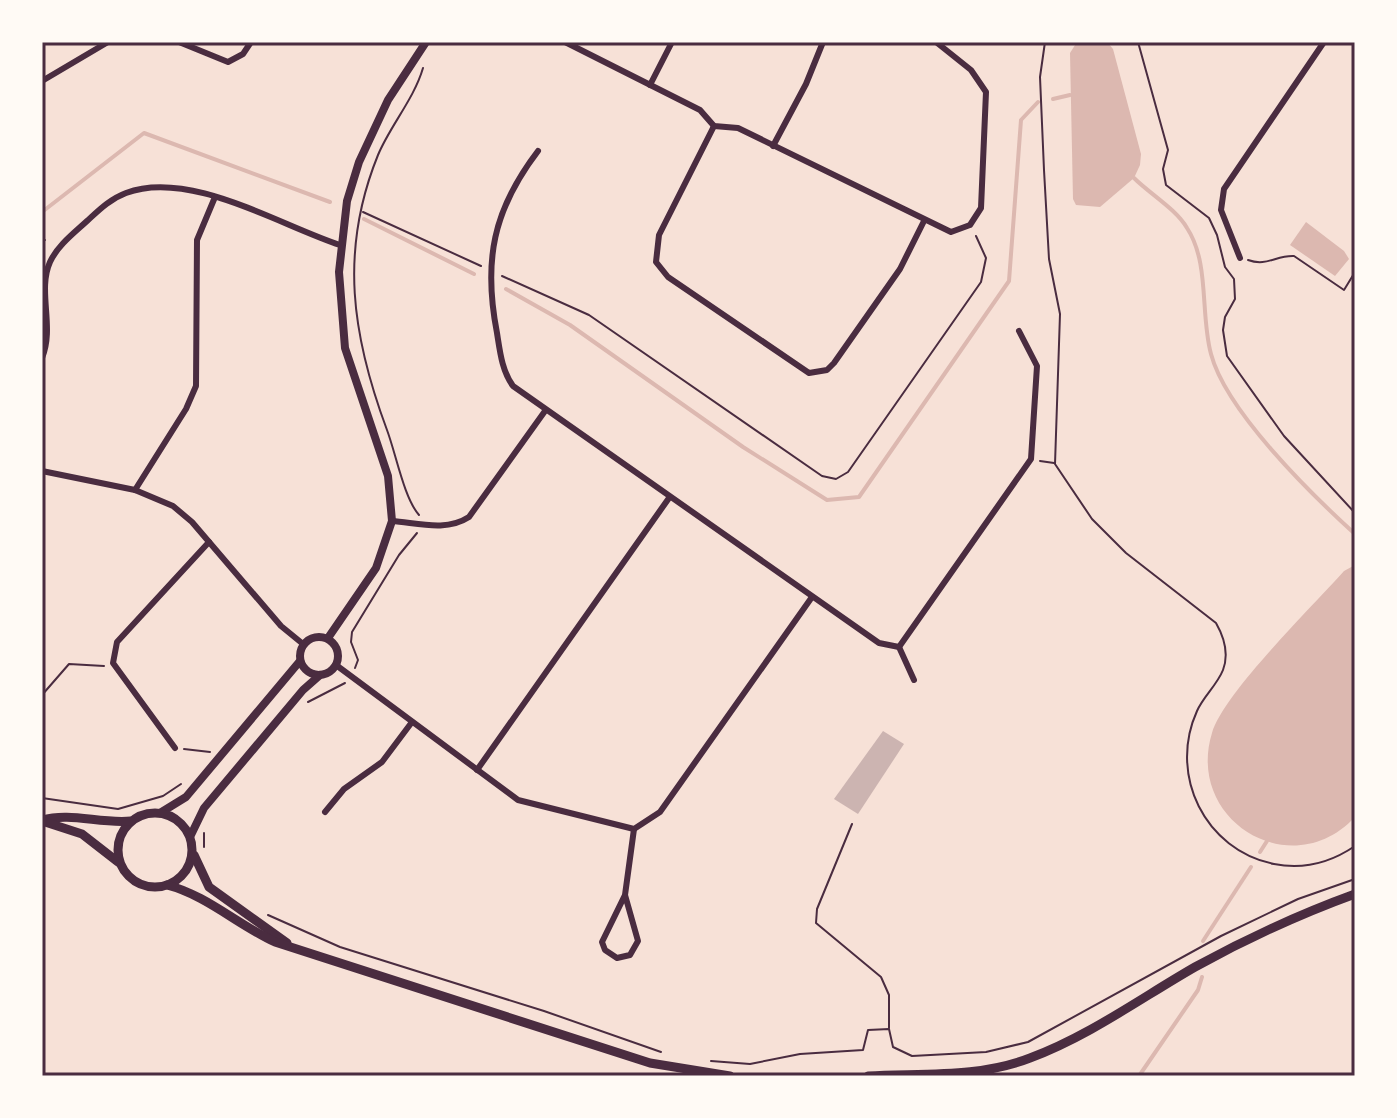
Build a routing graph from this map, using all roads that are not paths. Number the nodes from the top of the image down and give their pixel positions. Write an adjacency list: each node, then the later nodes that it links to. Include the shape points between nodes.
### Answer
1 (108, 42): 10 (street)
2 (179, 42): 3 (street, via 228,62)
3 (251, 42)
4 (565, 42): 11 (street)
5 (672, 42): 11 (street)
6 (823, 42): 13 (street)
7 (936, 42): 16 (street, via 971,70 986,92 983,195 977,217 962,230 944,230)
8 (1324, 42): 18 (street, via 1224,189 1221,210)
9 (426, 43): 17 (street, via 388,100 359,162)
10 (42, 81)
11 (650, 85): 12 (street, via 700,110)
12 (714, 126): 13 (street, via 738,128); 16 (street, via 659,235 656,262 668,277 809,373 834,363 900,269)
13 (773, 146): 16 (street)
14 (538, 151): 21 (street, via 510,196 488,278 507,378)
15 (215, 197): 17 (street); 20 (street, via 184,188 133,191 112,200 62,244 48,268 48,339); 23 (street, via 197,240 196,386)
16 (924, 221)
17 (340, 245): 25 (street, via 345,348 388,476)
18 (1240, 258)
19 (1019, 331): 30 (street, via 1037,366 1031,459)
20 (42, 358)
21 (545, 411): 24 (street); 25 (street, via 469,517 444,526)
22 (42, 471): 23 (street)
23 (135, 490): 26 (street, via 173,506)
24 (669, 498): 27 (street); 37 (street)
25 (392, 521): 28 (street, via 376,568)
26 (209, 542): 29 (street); 36 (street, via 117,642 113,663)
27 (812, 597): 30 (street, via 879,643); 42 (street, via 660,812)
28 (328, 638): 29 (street, via 313,637); 32 (street, via 337,649)
29 (303, 644): 31 (street)
30 (899, 647): 34 (street)
31 (300, 661): 33 (street); 39 (street, via 186,797)
32 (336, 665): 33 (street); 35 (street)
33 (320, 675): 43 (street, via 204,808)
34 (914, 680)
35 (412, 722): 37 (street); 38 (street, via 382,762 344,789)
36 (175, 748)
37 (477, 770): 42 (street, via 525,804)
38 (325, 812)
39 (160, 813): 41 (main road); 43 (main road, via 178,821)
40 (42, 820): 41 (main road, via 58,816 99,823); 45 (main road, via 82,834)
41 (131, 821): 45 (main road, via 118,846)
42 (634, 829): 48 (street)
43 (190, 837): 44 (main road)
44 (192, 849): 46 (main road, via 185,871); 49 (main road, via 209,887)
45 (120, 864): 46 (main road, via 139,884)
46 (167, 885): 49 (main road, via 194,894 262,936)
47 (1355, 894): 51 (main road, via 1197,966 1029,1059 995,1069)
48 (625, 895): 48 (street, via 638,941 630,955 617,958 602,942)
49 (287, 943): 50 (main road, via 650,1063)
50 (730, 1076)
51 (868, 1076)

